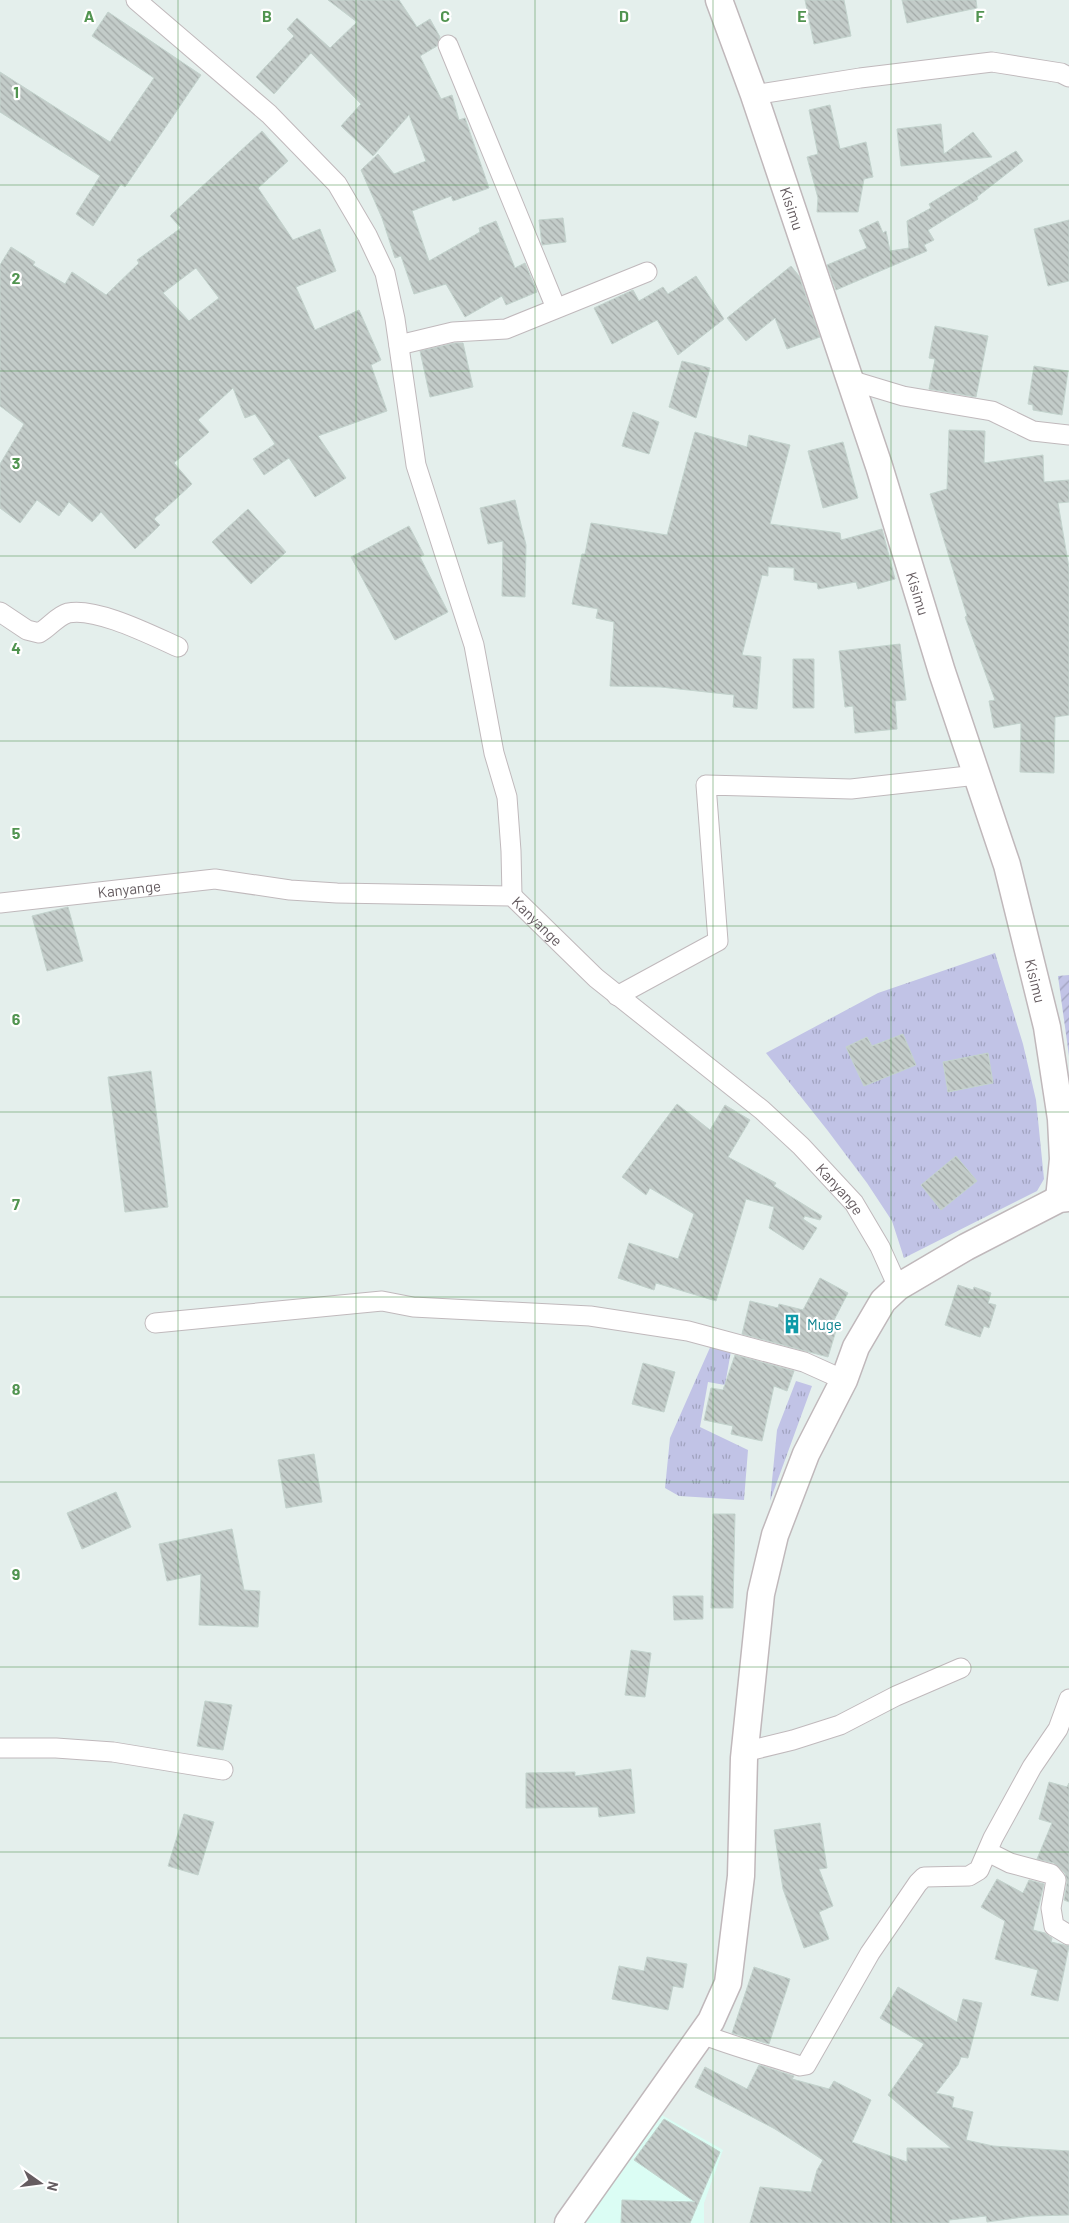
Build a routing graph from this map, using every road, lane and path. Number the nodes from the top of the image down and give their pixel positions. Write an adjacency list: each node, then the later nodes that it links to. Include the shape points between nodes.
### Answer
1 (136, 0): 8 (street, via 270,114 337,184 385,273)
2 (719, 0): 5 (street, Kisimu)
3 (448, 45): 7 (street)
4 (1069, 77): 5 (street, via 1061,72 992,62)
5 (754, 95): 9 (street, Kisimu)
6 (647, 272): 7 (street)
7 (556, 308): 8 (street, via 506,329 453,332)
8 (399, 345): 14 (street, via 416,465 474,645 494,753 506,797)
9 (850, 380): 10 (street, via 903,396 992,411 1033,431); 13 (street, Kisimu)
10 (1069, 435)
11 (0, 612): 12 (street, via 27,630 39,633 49,629 67,613 100,615)
12 (178, 647)
13 (977, 775): 16 (street, via 852,789 706,785 718,941); 17 (street, Kisimu, via 1007,865 1047,1027 1061,1119)
14 (512, 896): 15 (street, Kanyange, via 337,893 215,879); 16 (street, Kanyange)
15 (0, 903)
16 (617, 996): 18 (street, Kanyange, via 762,1110 801,1146 854,1203 880,1247)
17 (1064, 1199): 18 (street, via 966,1247)
18 (898, 1287): 20 (street, via 870,1320)
19 (154, 1323): 20 (street, via 382,1302 413,1307 590,1316 688,1331 804,1362)
20 (844, 1380): 24 (street, via 806,1454 775,1534 761,1594)
21 (961, 1668): 24 (street, via 840,1725)
22 (1069, 1699): 26 (street, via 1058,1729 1032,1767)
23 (0, 1748): 25 (street, via 113,1752)
24 (744, 1752): 28 (street, via 741,1876 728,1983)
25 (223, 1770)
26 (988, 1852): 27 (street, via 1010,1863 1051,1874 1056,1880 1051,1908 1054,1926); 28 (street, via 980,1870 969,1876 924,1877 918,1883 870,1953 806,2065 800,2066)
27 (1069, 1935)
28 (702, 2034): 29 (street)
29 (568, 2223)

